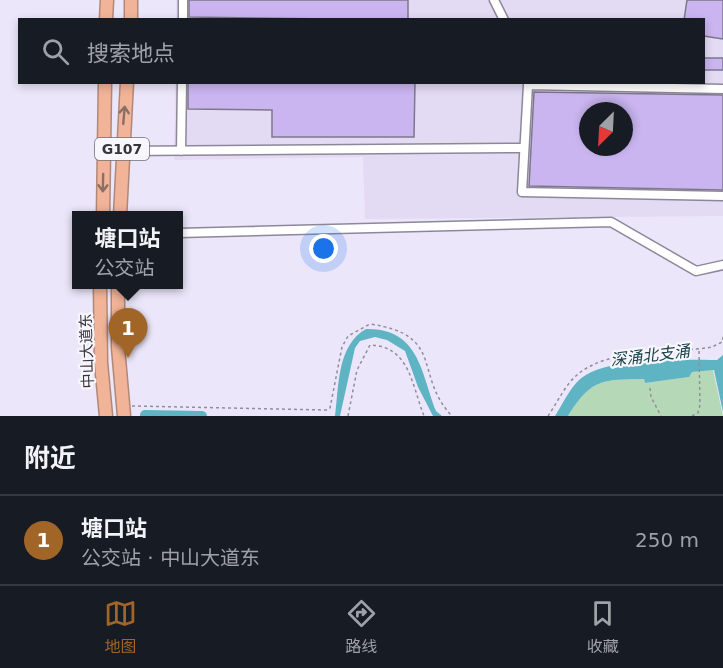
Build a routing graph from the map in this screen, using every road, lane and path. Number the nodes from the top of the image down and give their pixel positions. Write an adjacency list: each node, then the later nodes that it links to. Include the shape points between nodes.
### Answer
1 (107, 0): 5 (highway)
2 (131, 0): 6 (highway)
3 (183, 0): 7 (street)
4 (494, 0): 8 (street)
5 (106, 18)
6 (131, 18)
7 (183, 18)
8 (503, 18)
9 (105, 84): 17 (highway, G107, one-way to 17)
10 (127, 84): 14 (highway, G107, one-way to 10)
11 (182, 84): 15 (street)
12 (723, 89): 13 (street, via 528,85)
13 (524, 148): 15 (street); 16 (street, via 522,192)
14 (122, 151): 15 (street); 18 (highway, G107)
15 (181, 151)
16 (723, 196)
17 (103, 211)
18 (120, 211)
19 (183, 233): 20 (street, via 611,222 696,271)
20 (723, 265)
21 (100, 289): 27 (highway, 中山大道东)
22 (118, 289): 26 (highway, 中山大道东)
23 (723, 337): 24 (path, via 722,342 712,347)
24 (699, 349): 31 (path, via 614,357 597,363 575,377); 33 (path, via 700,405 698,413)
25 (650, 388): 32 (path)
26 (123, 411): 30 (path, via 327,410 342,347 348,336 370,324 396,329 420,346 435,391)
27 (106, 416)
28 (348, 416): 29 (path, via 357,370 370,345 380,345 404,359)
29 (424, 416)
30 (452, 416)
31 (548, 416)
32 (661, 416)
33 (692, 416)

